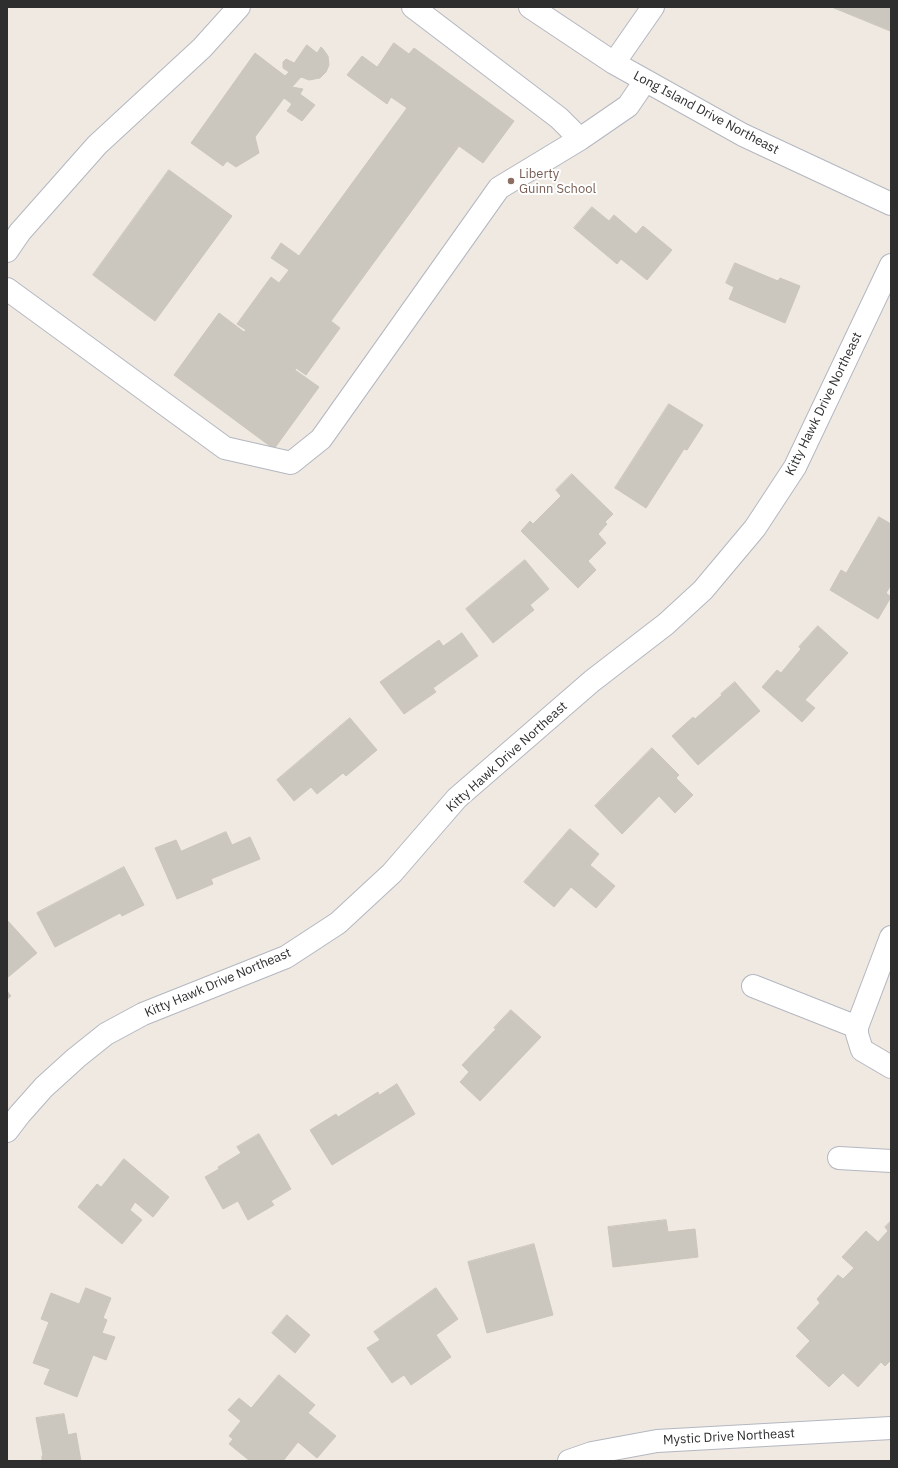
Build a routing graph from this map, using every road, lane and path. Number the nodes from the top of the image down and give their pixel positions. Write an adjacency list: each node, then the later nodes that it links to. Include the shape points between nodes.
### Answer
1 (239, 7): 9 (street, via 202,48 98,145 20,232)
2 (413, 7): 7 (street, via 559,118)
3 (530, 7): 5 (street, Long Island Drive Northeast)
4 (653, 7): 5 (street)
5 (614, 63): 6 (street, Long Island Drive Northeast)
6 (645, 81): 7 (street, via 628,106); 8 (street, Long Island Drive Northeast, via 743,135)
7 (580, 139): 11 (street, via 499,188 321,439 291,463 226,448)
8 (891, 204)
9 (7, 251)
10 (891, 265): 16 (street, Kitty Hawk Drive Northeast, via 795,467 755,528 703,590 666,624 592,681 457,798 392,873 338,923 286,957 144,1014 106,1034 44,1087)
11 (7, 289)
12 (891, 937): 14 (street)
13 (753, 986): 14 (street)
14 (857, 1027): 15 (street, via 862,1050)
15 (891, 1068)
16 (7, 1131)
17 (839, 1158): 18 (street)
18 (891, 1161)
19 (891, 1428): 20 (street, Mystic Drive Northeast, via 657,1441 592,1453)
20 (569, 1461)

